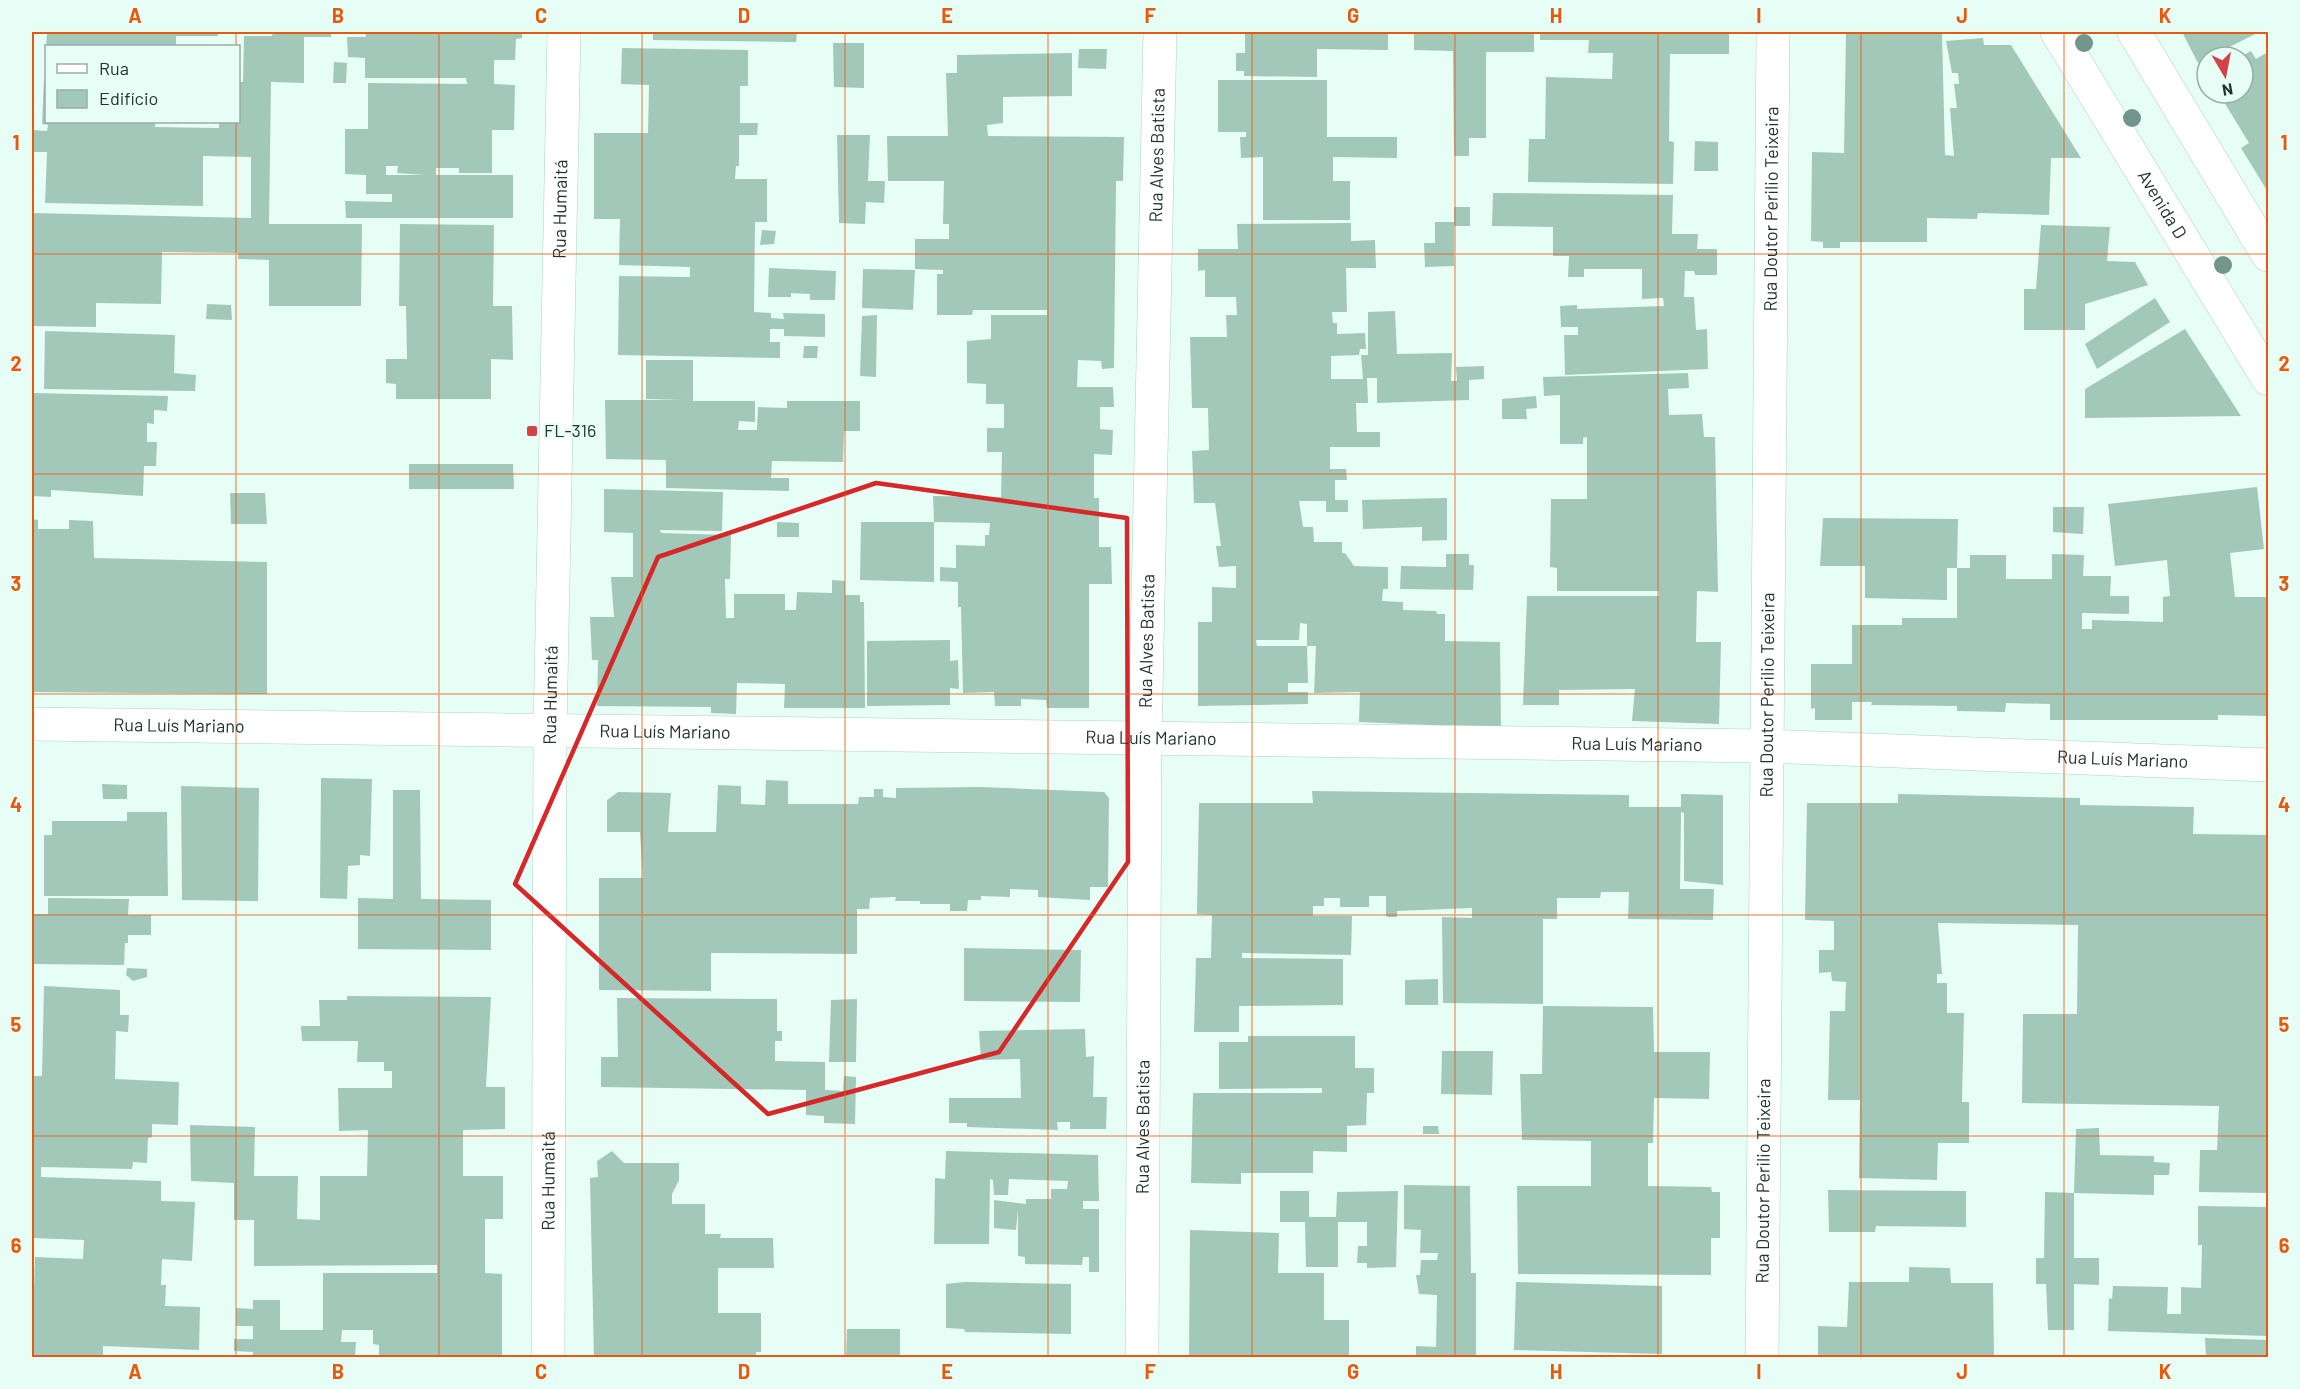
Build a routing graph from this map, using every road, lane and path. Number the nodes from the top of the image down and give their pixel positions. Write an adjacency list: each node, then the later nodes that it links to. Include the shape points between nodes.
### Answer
1 (564, 32): 9 (street, Rua Humaitá)
2 (1160, 32): 10 (street, Rua Alves Batista)
3 (1773, 32): 11 (street, Rua Doutor Perilio Teixeira)
4 (2056, 32): 7 (street, Avenida D)
5 (2134, 32): 6 (street)
6 (2267, 248)
7 (2268, 380)
8 (32, 724): 9 (street, Rua Luís Mariano)
9 (550, 732): 10 (street, Rua Luís Mariano); 13 (street, Rua Humaitá)
10 (1145, 739): 11 (street, Rua Luís Mariano); 14 (street, Rua Alves Batista)
11 (1765, 746): 12 (street, Rua Luís Mariano); 15 (street, Rua Doutor Perilio Teixeira)
12 (2268, 765)
13 (548, 1358)
14 (1142, 1358)
15 (1762, 1358)

